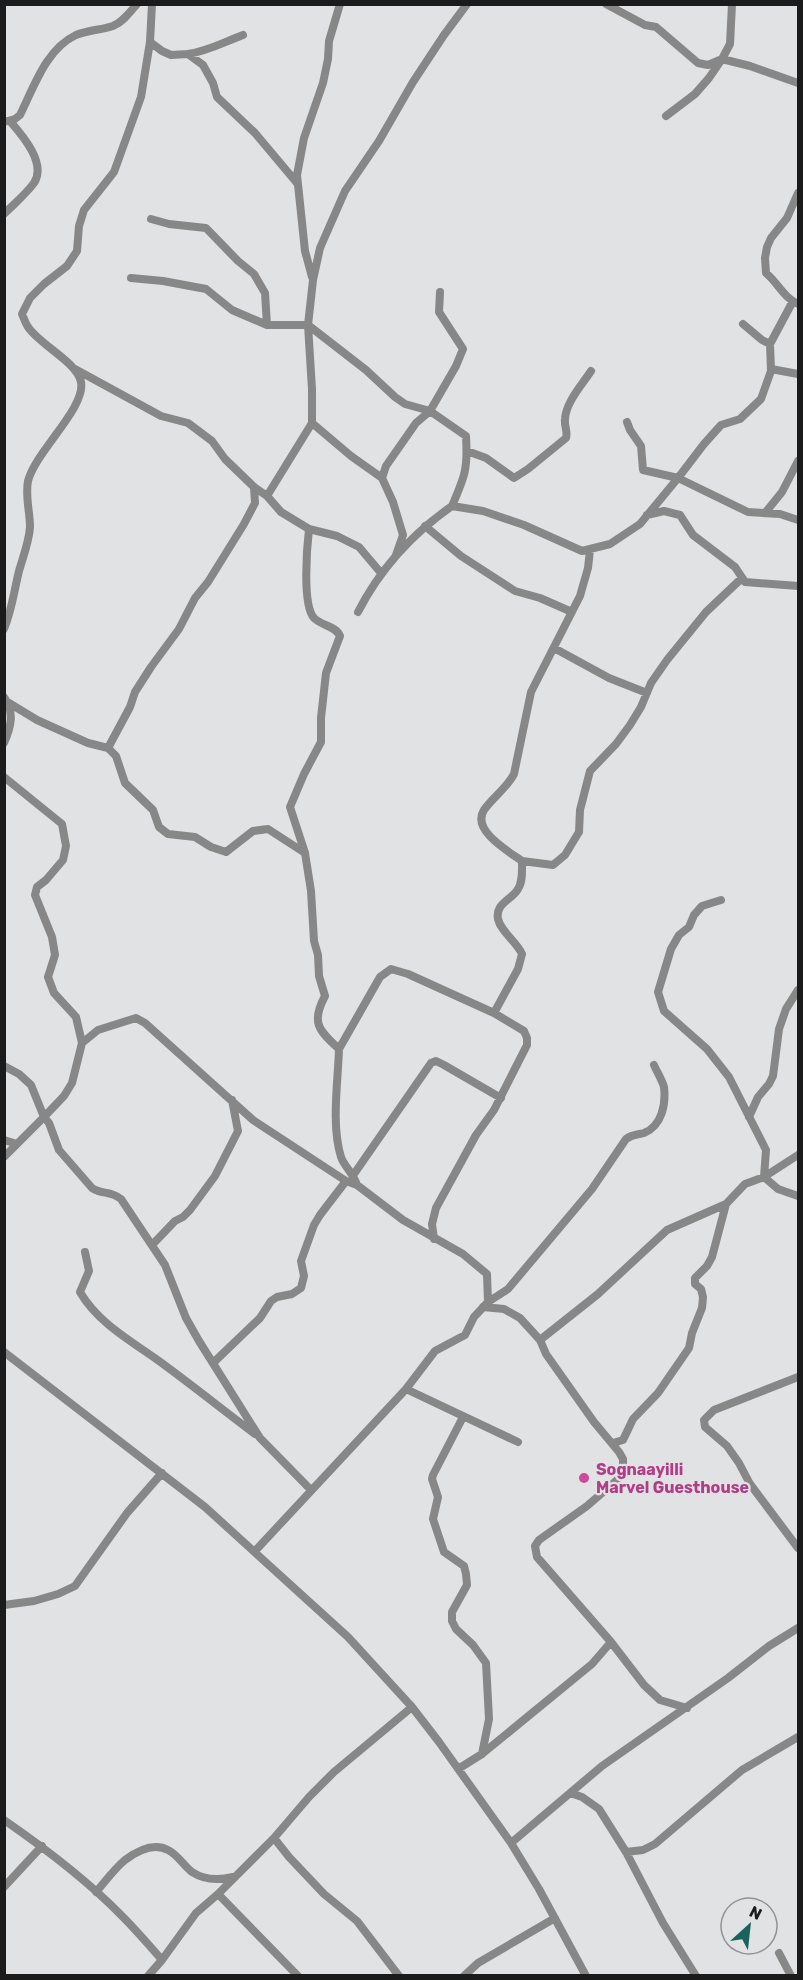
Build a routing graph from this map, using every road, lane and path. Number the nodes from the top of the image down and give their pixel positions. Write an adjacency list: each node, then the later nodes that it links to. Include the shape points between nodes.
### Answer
1 (138, 4): 13 (street, via 121,22 77,35 62,44 20,115)
2 (152, 4): 8 (street)
3 (340, 4): 14 (street, via 323,83 299,156)
4 (467, 4): 19 (street, via 340,200 320,248)
5 (606, 4): 10 (street, via 656,27 698,63 708,65)
6 (732, 4): 10 (street, via 730,44)
7 (243, 35): 9 (street, via 207,51)
8 (150, 42): 9 (street, via 171,55); 26 (street, via 141,97 114,172 84,210 77,250 67,266 30,298 22,314 27,326)
9 (188, 54): 14 (street, via 203,65 217,97 255,133)
10 (722, 59): 11 (street); 12 (street, via 695,94)
11 (798, 83)
12 (666, 116)
13 (7, 121): 16 (street, via 34,154 38,176)
14 (298, 184): 19 (street, via 305,251)
15 (798, 193): 21 (street, via 787,218 771,238 765,258 766,273)
16 (4, 214)
17 (151, 219): 23 (street, via 169,225 206,228 254,274 265,293)
18 (131, 278): 23 (street, via 206,289 232,310)
19 (313, 280): 24 (street)
20 (440, 292): 30 (street, via 439,312 463,349)
21 (796, 302): 25 (street)
22 (743, 324): 25 (street)
23 (267, 325): 24 (street)
24 (308, 325): 30 (street, via 395,397); 32 (street)
25 (770, 344): 27 (street)
26 (75, 369): 37 (street, via 161,416 188,423 212,441); 52 (street, via 81,383 78,401 40,456 28,481 27,548)
27 (771, 369): 29 (street); 36 (street, via 761,399 740,419 721,425)
28 (591, 371): 33 (street, via 568,408 564,420 566,438 528,469 514,478 486,458)
29 (798, 374)
30 (430, 411): 33 (street, via 466,436); 35 (street, via 416,423)
31 (627, 422): 36 (street, via 640,446 643,470)
32 (312, 423): 35 (street); 38 (street)
33 (467, 451): 39 (street, via 465,474)
34 (798, 461): 40 (street, via 782,492)
35 (382, 478): 46 (street, via 403,535)
36 (678, 478): 40 (street, via 748,512); 41 (street)
37 (254, 487): 38 (street); 57 (street, via 255,503 244,524 179,629 150,667)
38 (267, 496): 44 (street, via 281,512)
39 (452, 506): 43 (street); 45 (street, via 483,511 572,548)
40 (765, 513): 42 (street)
41 (646, 515): 45 (street, via 640,524 610,544); 48 (street, via 664,511 680,514 693,535 735,567)
42 (798, 520)
43 (425, 526): 46 (street); 51 (street, via 461,556 516,591)
44 (309, 529): 47 (street, via 359,547); 59 (street, via 309,606 314,617 338,630 340,636 326,673 321,741 290,807)
45 (591, 550): 51 (street, via 585,580)
46 (396, 555): 50 (street)
47 (381, 573)
48 (742, 578): 49 (street, via 745,582); 54 (street, via 706,612)
49 (798, 586)
50 (358, 612)
51 (572, 612): 53 (street)
52 (4, 629)
53 (554, 648): 54 (street, via 609,678); 60 (street, via 531,692 514,774 480,820 482,829)
54 (647, 693): 60 (street, via 630,725 590,771 579,832 565,855 553,865)
55 (7, 700): 56 (street, via 12,716); 57 (street, via 37,720)
56 (4, 742)
57 (108, 748): 59 (street, via 116,756 125,783 153,810 159,827 168,834 195,837 226,852 253,831 268,829)
58 (4, 777): 64 (street, via 62,824 66,846 63,860 37,887 35,895 54,946 48,977 54,993 76,1017)
59 (305, 853): 65 (street, via 314,941 325,996 316,1022)
60 (522, 861): 63 (street, via 518,891 501,904 498,918 522,954)
61 (721, 900): 71 (street, via 702,906 679,935 658,992 664,1011 707,1048 729,1077)
62 (798, 990): 71 (street, via 779,1029 773,1076)
63 (494, 1013): 65 (street, via 391,969 380,977); 68 (street, via 519,1027 527,1038)
64 (82, 1043): 69 (street, via 98,1030 136,1018); 70 (street, via 72,1083)
65 (339, 1049): 76 (street, via 338,1141 342,1160)
66 (654, 1065): 85 (street, via 664,1087 662,1113 656,1125 626,1139 592,1189 508,1289)
67 (4, 1066): 70 (street, via 31,1085)
68 (501, 1098): 76 (street, via 436,1061 431,1063); 82 (street, via 436,1208)
69 (232, 1100): 78 (street, via 253,1120); 83 (street, via 238,1131 215,1176 190,1210)
70 (44, 1117): 73 (street); 83 (street, via 59,1150 92,1188 122,1199)
71 (749, 1117): 77 (street, via 766,1150)
72 (4, 1140): 73 (street)
73 (17, 1144): 75 (street)
74 (798, 1155): 77 (street)
75 (4, 1157)
76 (354, 1174): 79 (street)
77 (764, 1177): 80 (street, via 778,1189); 81 (street, via 745,1184)
78 (346, 1181): 79 (street); 88 (street, via 314,1226 301,1261 301,1288 271,1301 260,1318)
79 (357, 1185): 82 (street)
80 (798, 1196)
81 (726, 1204): 86 (street, via 667,1230 598,1294); 94 (street, via 712,1257 695,1278 703,1296 702,1308 689,1348 658,1393 633,1419 623,1440)
82 (434, 1239): 85 (street, via 463,1254 487,1274)
83 (152, 1245): 88 (street, via 165,1265 186,1318)
84 (85, 1252): 92 (street, via 89,1271 80,1292 88,1306)
85 (486, 1305): 86 (street, via 520,1318); 90 (street, via 465,1335 435,1351)
86 (540, 1340): 94 (street, via 594,1422)
87 (4, 1352): 95 (street)
88 (213, 1363): 92 (street)
89 (798, 1377): 97 (street, via 714,1410 704,1420 705,1426 727,1446)
90 (406, 1389): 91 (street); 96 (street)
91 (463, 1417): 93 (street); 105 (street, via 433,1475 438,1497 433,1519 444,1552 464,1566 466,1574 467,1585 452,1612 452,1621 486,1663 489,1719)
92 (260, 1438): 96 (street)
93 (518, 1442)
94 (613, 1443): 101 (street, via 622,1459 623,1472 587,1506 539,1540 535,1551)
95 (162, 1473): 98 (street); 99 (street, via 127,1513 75,1586 42,1599)
96 (311, 1490): 98 (street)
97 (798, 1548)
98 (255, 1551): 102 (street, via 348,1637)
99 (4, 1605)
100 (798, 1628): 103 (street)
101 (611, 1642): 103 (street, via 660,1700); 105 (street, via 592,1664)
102 (412, 1707): 106 (street); 109 (street, via 334,1772)
103 (687, 1708): 107 (street)
104 (798, 1737): 112 (street, via 742,1770 655,1844)
105 (482, 1754): 106 (street)
106 (458, 1769): 110 (street)
107 (570, 1793): 110 (street); 112 (street, via 599,1809)
108 (4, 1820): 111 (street)
109 (274, 1838): 113 (street); 122 (street, via 324,1894 357,1921)
110 (511, 1843): 117 (street)
111 (42, 1846): 114 (street); 115 (street)
112 (626, 1852): 125 (street)
113 (234, 1877): 115 (street, via 206,1878 194,1873 168,1850 157,1847 143,1849 124,1861); 116 (street)
114 (4, 1887)
115 (96, 1892): 119 (street)
116 (218, 1894): 119 (street, via 196,1913); 121 (street)
117 (555, 1918): 123 (street, via 478,1963); 124 (street)
118 (779, 1953): 126 (street)
119 (162, 1960): 120 (street)
120 (148, 1976)
121 (298, 1976)
122 (399, 1976)
123 (464, 1976)
124 (586, 1976)
125 (696, 1976)
126 (791, 1976)

